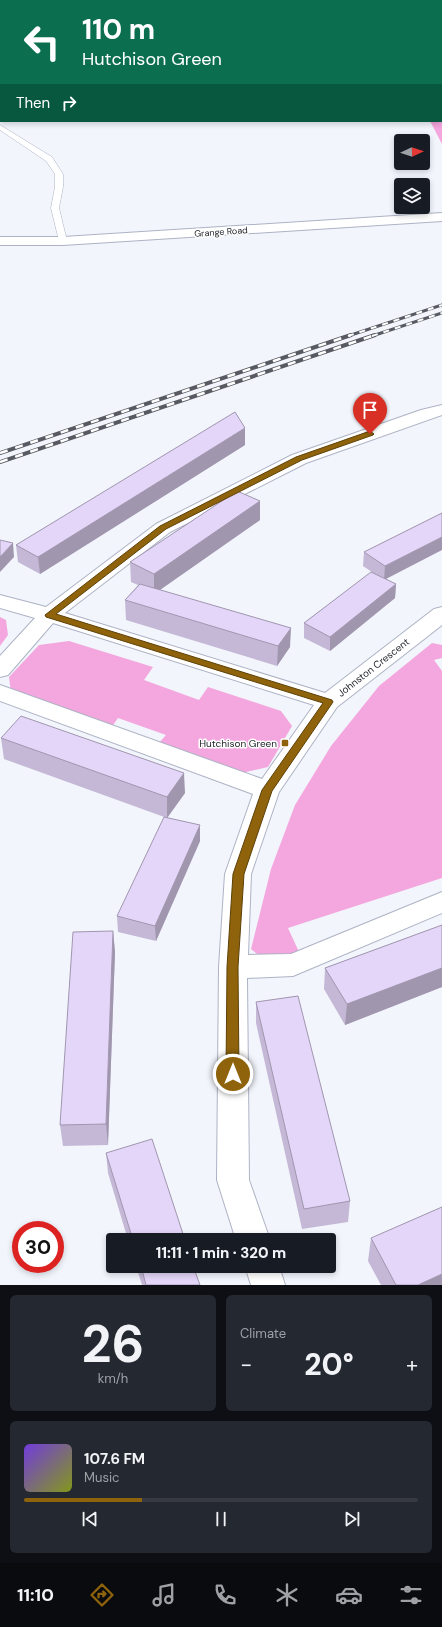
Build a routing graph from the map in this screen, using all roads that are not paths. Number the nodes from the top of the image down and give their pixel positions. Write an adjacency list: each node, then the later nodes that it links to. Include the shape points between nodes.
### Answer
1 (0, 127): 4 (lane, via 49,159 59,174 55,208)
2 (442, 217): 4 (street, Grange Road)
3 (0, 241): 4 (street, Grange Road)
4 (63, 241)
5 (442, 410): 7 (street, via 299,459 163,528)
6 (0, 601): 7 (street)
7 (49, 615): 9 (street); 11 (street)
8 (440, 618): 11 (street, Johnston Crescent)
9 (0, 670)
10 (0, 693): 12 (street)
11 (329, 702): 12 (street, Johnston Crescent)
12 (267, 790): 14 (street, Johnston Crescent, via 238,874)
13 (442, 902): 14 (street, via 292,965)
14 (233, 967): 15 (street, Johnston Crescent, via 233,1180)
15 (251, 1233)
16 (264, 1273): 17 (street)
17 (268, 1285)

